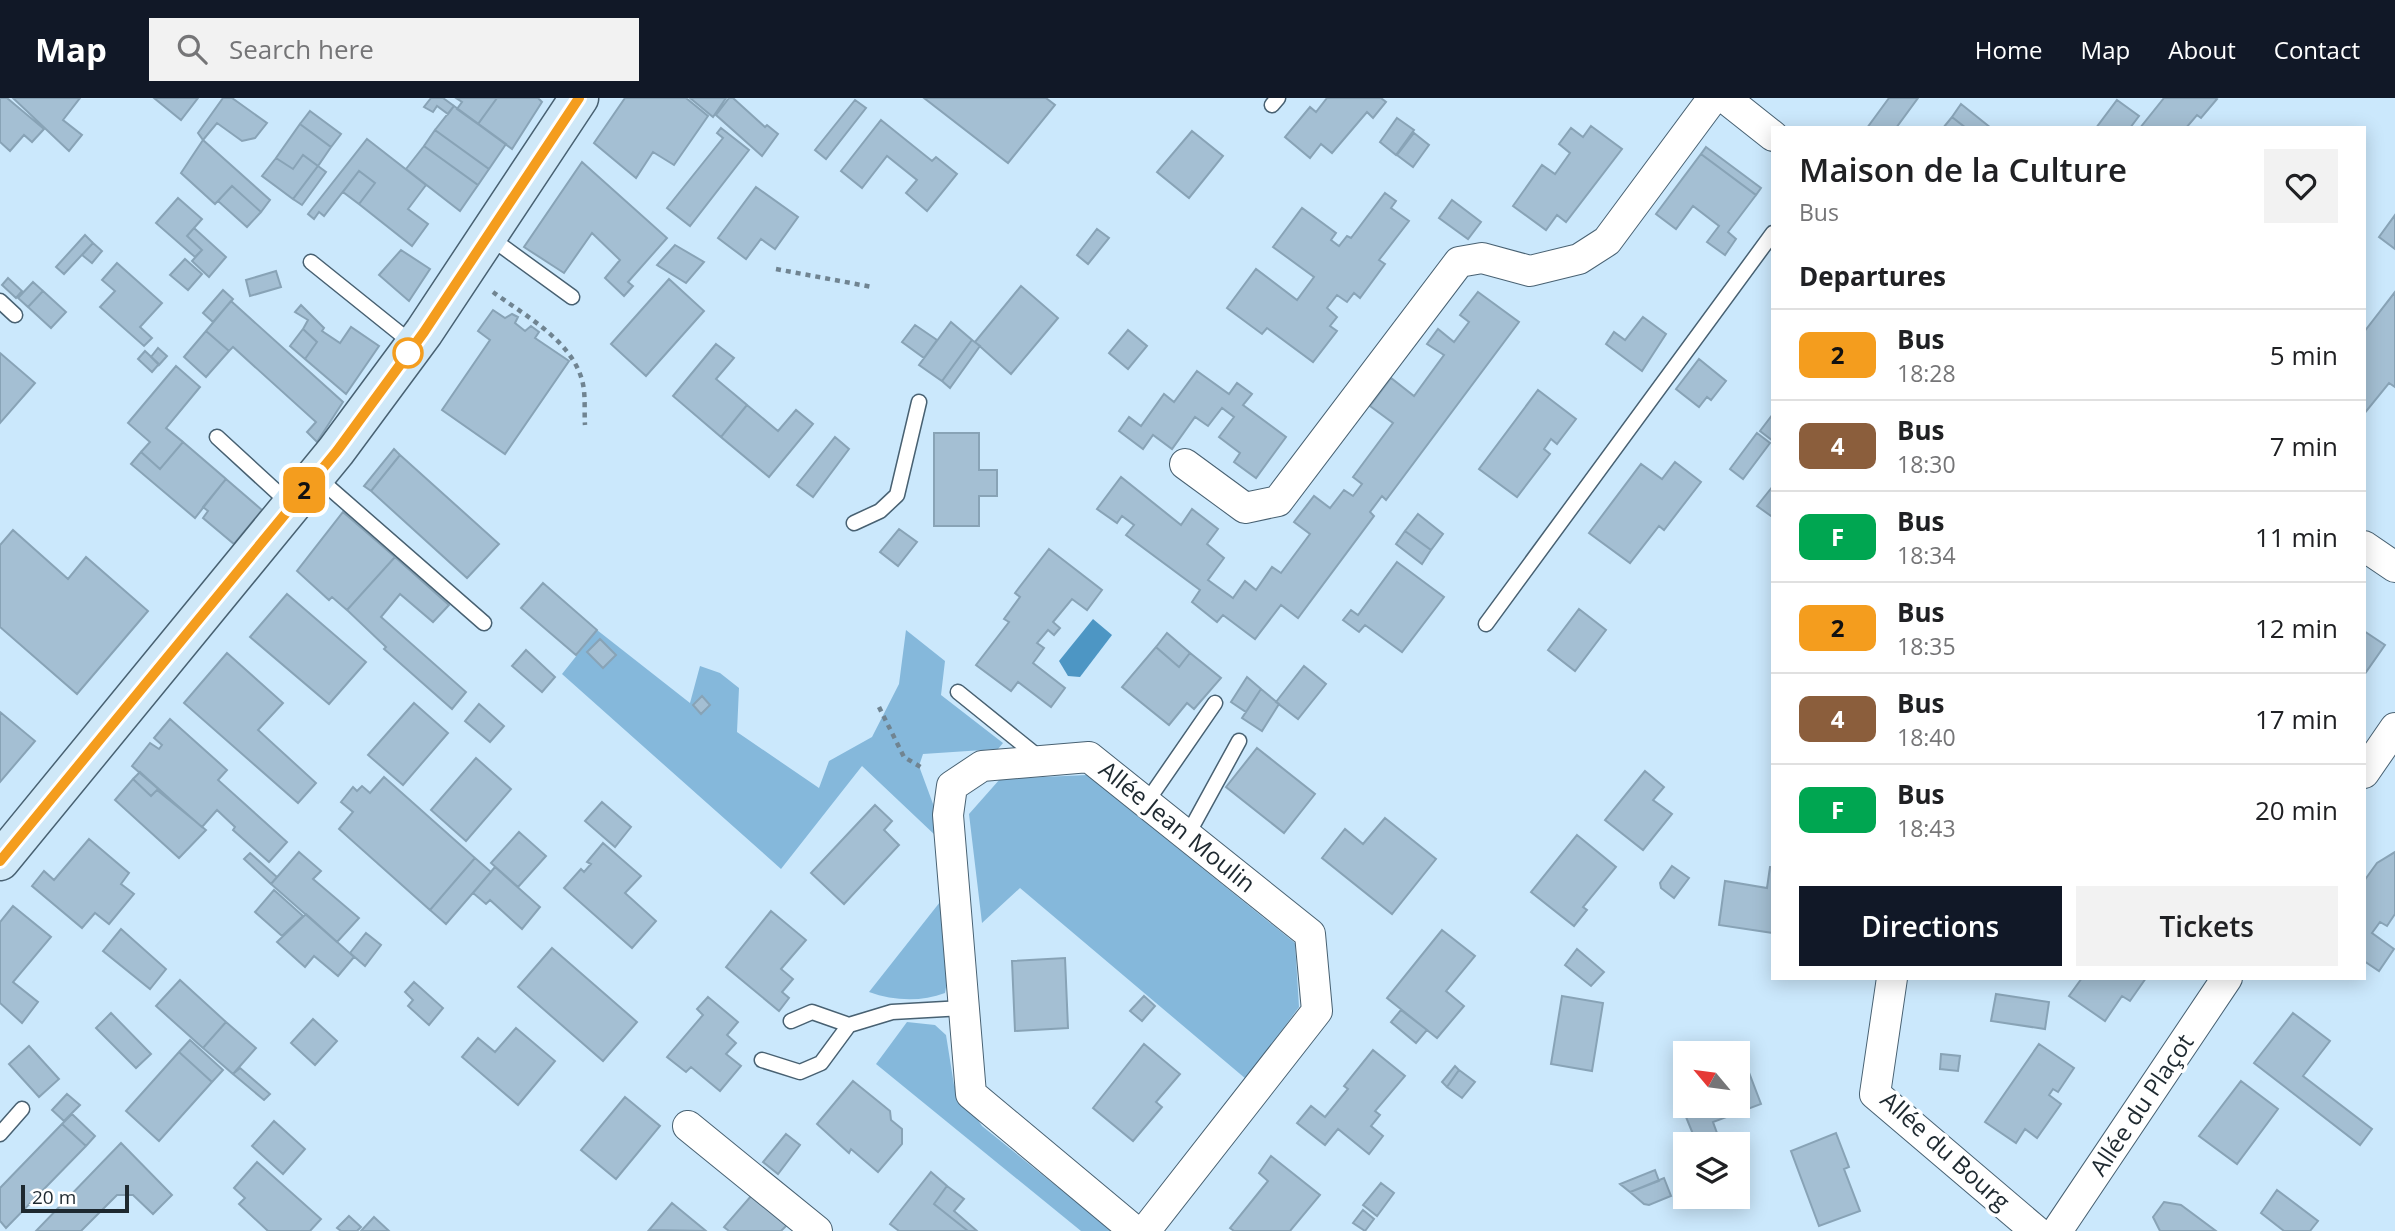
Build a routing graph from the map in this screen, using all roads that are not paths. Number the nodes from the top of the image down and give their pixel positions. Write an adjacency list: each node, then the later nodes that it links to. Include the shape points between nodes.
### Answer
1 (1713, 98): 14 (street, via 1607,241 1580,260 1531,271 1482,258 1459,262 1278,501 1245,508)
2 (1725, 98): 4 (street)
3 (570, 105): 5 (main road)
4 (1771, 134)
5 (487, 235): 8 (lane); 11 (main road)
6 (1771, 236): 21 (lane)
7 (311, 262): 11 (lane)
8 (572, 298)
9 (0, 301): 10 (lane)
10 (15, 315)
11 (414, 345): 15 (main road)
12 (919, 402): 17 (lane, via 897,495 880,511)
13 (217, 437): 16 (lane)
14 (1185, 464)
15 (316, 476): 16 (main road); 20 (lane)
16 (292, 506): 30 (main road)
17 (854, 523)
18 (2366, 547): 19 (street)
19 (2395, 568)
20 (484, 623)
21 (1486, 624)
22 (958, 692): 26 (lane)
23 (1215, 703): 28 (lane)
24 (2395, 728): 27 (street)
25 (1239, 741): 29 (lane)
26 (1043, 761): 28 (street, Allée Jean Moulin, via 1089,757); 33 (street, Allée Jean Moulin, via 982,766 952,786 948,815)
27 (2366, 770)
28 (1146, 803): 29 (street, Allée Jean Moulin)
29 (1187, 836): 42 (street, Allée Jean Moulin, via 1310,934 1317,1011)
30 (0, 861)
31 (1892, 980): 43 (street, Allée du Bourg, via 1875,1094)
32 (2226, 980): 44 (street, Allée du Plaçot)
33 (964, 1007): 35 (lane, via 892,1012); 41 (street, via 971,1094)
34 (791, 1021): 35 (lane, via 812,1012)
35 (849, 1025): 36 (lane, via 821,1063 800,1072)
36 (762, 1060)
37 (22, 1109): 39 (lane)
38 (688, 1126): 40 (street)
39 (0, 1134)
40 (817, 1231)
41 (1135, 1231)
42 (1145, 1231)
43 (2036, 1231)
44 (2057, 1231)

